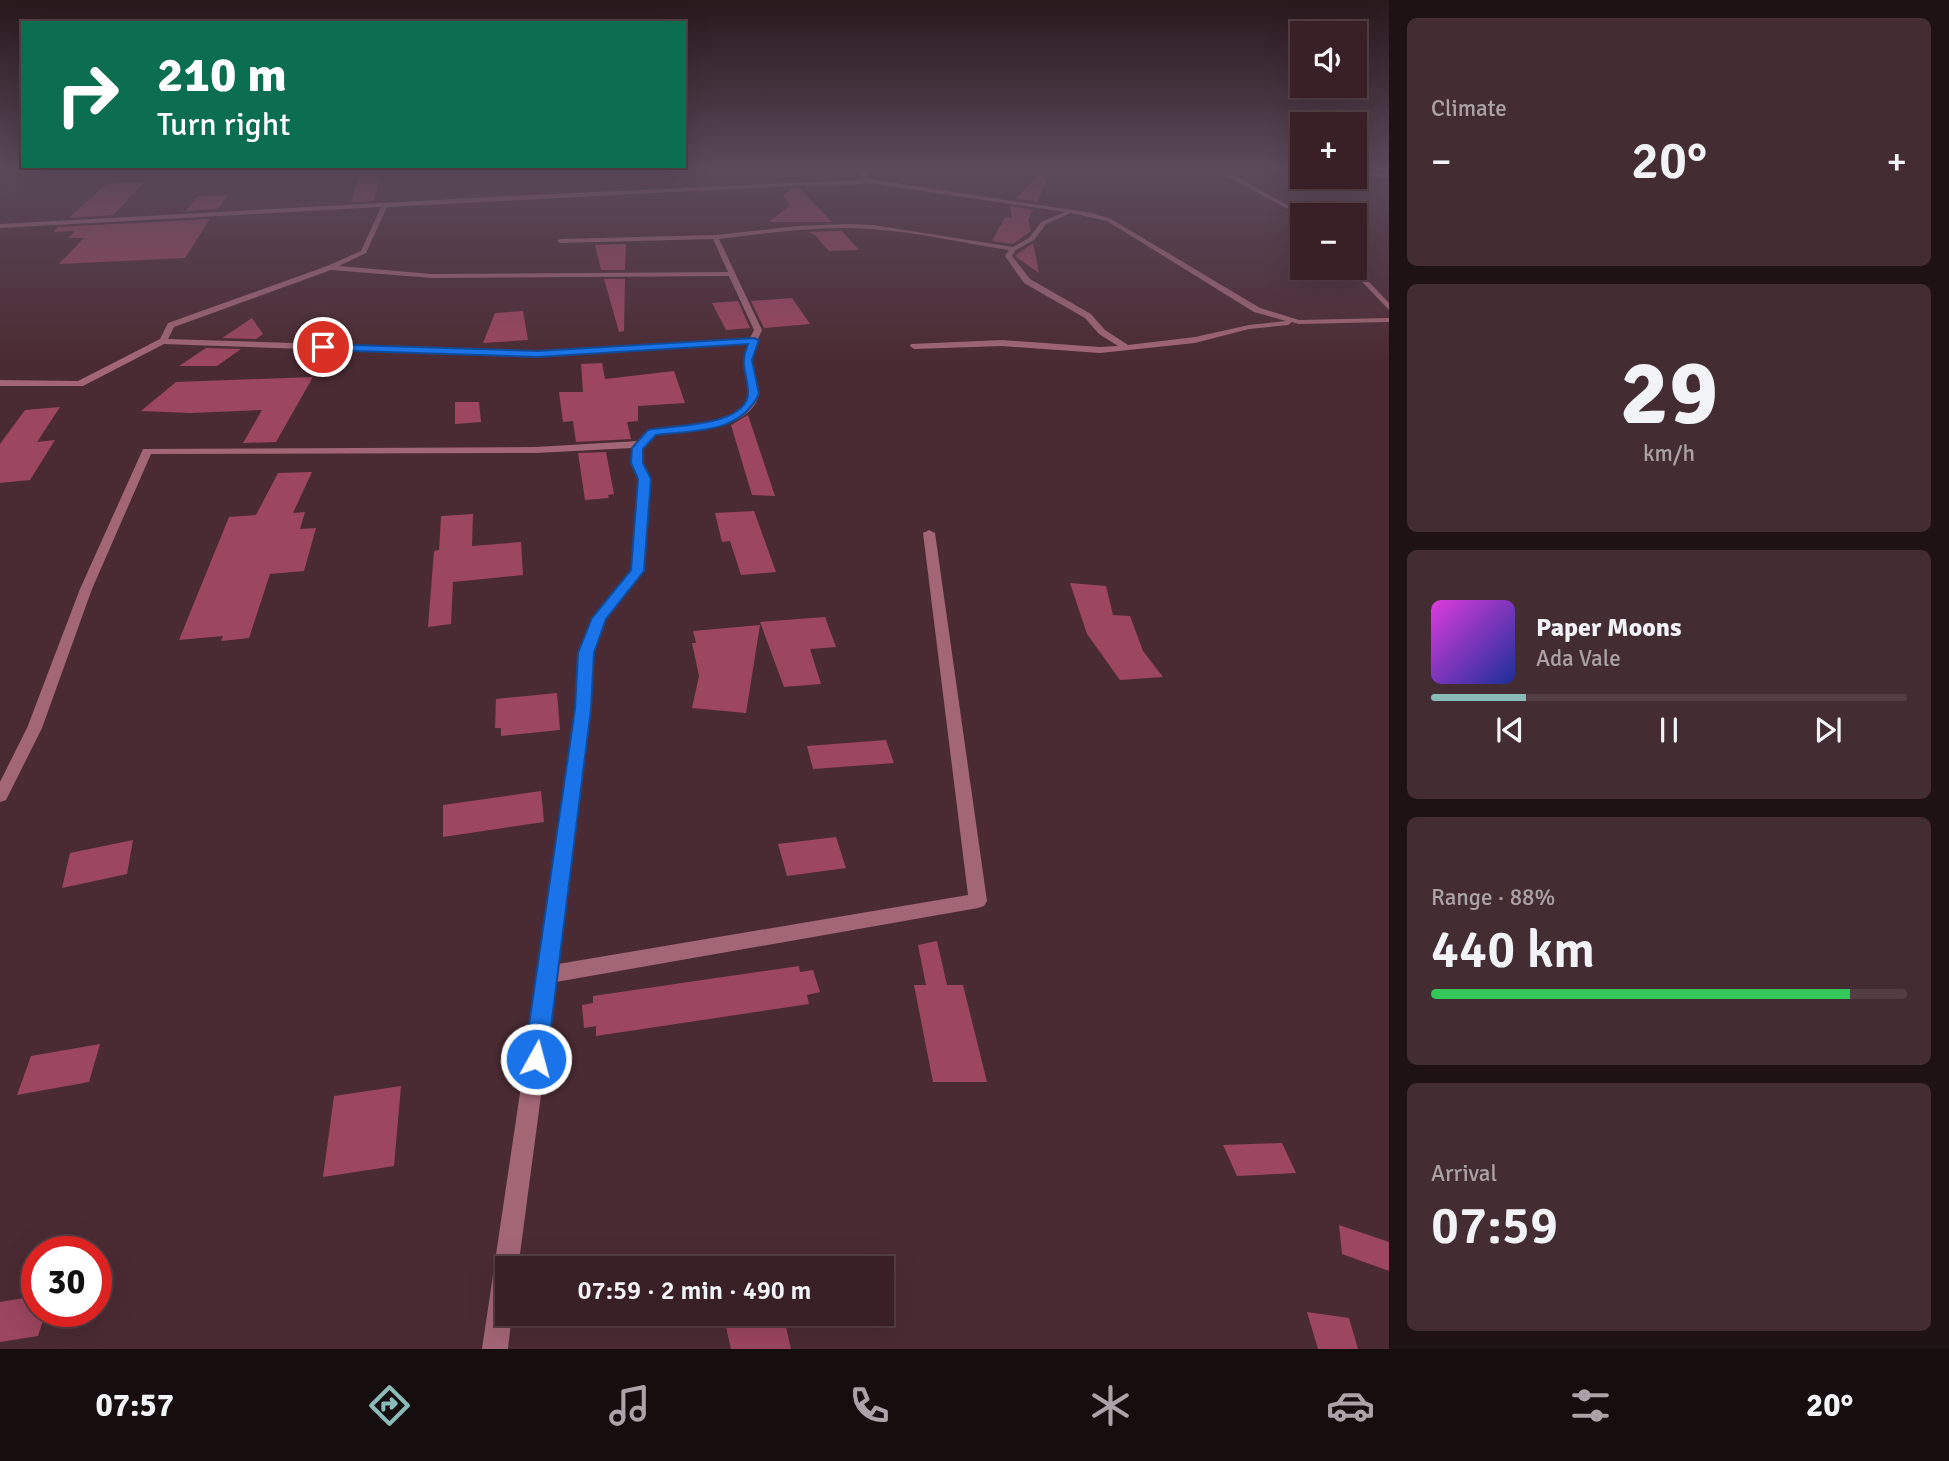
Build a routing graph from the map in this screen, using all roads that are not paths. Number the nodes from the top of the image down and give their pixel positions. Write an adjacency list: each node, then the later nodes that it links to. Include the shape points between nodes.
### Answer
1 (371, 234): 9 (street, via 363,252)
2 (743, 234): 6 (street)
3 (916, 234): 8 (street)
4 (1037, 234): 8 (street)
5 (1132, 234): 14 (street, via 1257,310)
6 (715, 237): 7 (street); 10 (street)
7 (560, 242)
8 (1014, 248): 18 (street, via 1008,256 1027,281 1088,316 1101,332)
9 (330, 268): 10 (street, via 432,276); 16 (street, via 171,326)
10 (732, 274): 15 (street, via 758,330)
11 (1364, 280): 12 (street)
12 (1389, 309)
13 (1389, 320): 14 (street)
14 (1299, 322): 18 (street)
15 (754, 340): 16 (street, via 537,354); 20 (street, via 747,360 754,394 747,407 715,425 652,432)
16 (163, 341): 19 (street, via 80,384)
17 (914, 346): 18 (street)
18 (1126, 347)
19 (0, 383)
20 (640, 444): 22 (street, via 536,450 147,451 78,609 47,702 18,768); 23 (street, via 637,463 645,479 638,571 599,618 586,653 583,709)
21 (929, 533): 23 (street, via 978,901)
22 (0, 796)
23 (547, 975): 24 (street)
24 (495, 1349)

